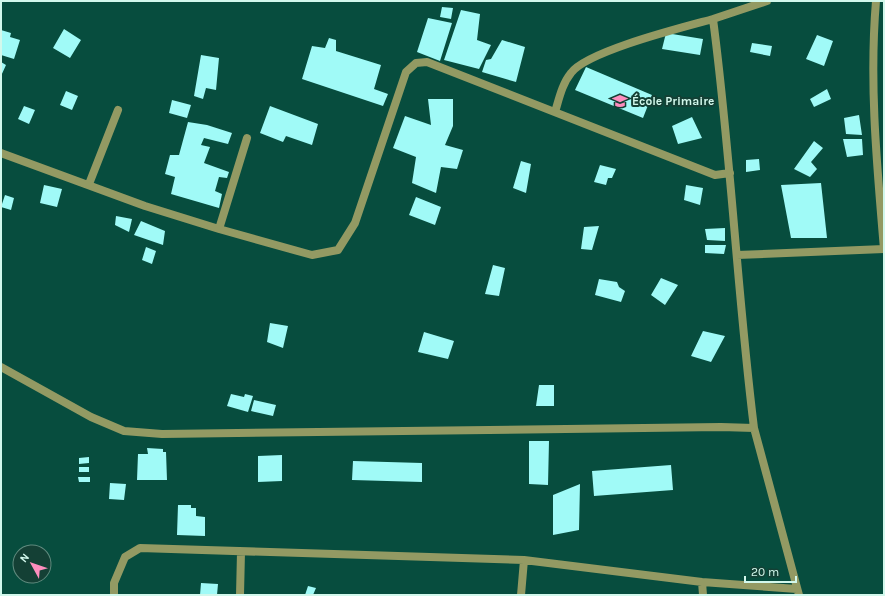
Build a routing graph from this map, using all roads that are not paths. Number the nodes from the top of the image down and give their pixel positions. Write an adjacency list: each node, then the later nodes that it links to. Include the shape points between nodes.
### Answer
1 (767, 1): 3 (street)
2 (876, 1): 11 (street, via 872,42 873,98)
3 (713, 19): 5 (street, via 659,34 605,53 578,66 565,83); 8 (street)
4 (118, 110): 9 (street)
5 (555, 112): 8 (street, via 715,175); 10 (street, via 427,62 416,63 406,72 355,223 338,250 312,255)
6 (247, 138): 10 (street)
7 (1, 153): 9 (street)
8 (730, 173): 12 (street)
9 (89, 184): 10 (street)
10 (219, 230)
11 (884, 249): 12 (street)
12 (737, 255): 14 (street)
13 (1, 367): 14 (street, via 91,417 124,431 162,434)
14 (754, 428): 18 (street)
15 (241, 552): 16 (street); 19 (street, via 140,548 125,558 114,583); 20 (street)
16 (524, 560): 17 (street); 21 (street)
17 (702, 582): 18 (street); 22 (street)
18 (798, 592)
19 (114, 595)
20 (240, 595)
21 (520, 595)
22 (702, 595)

